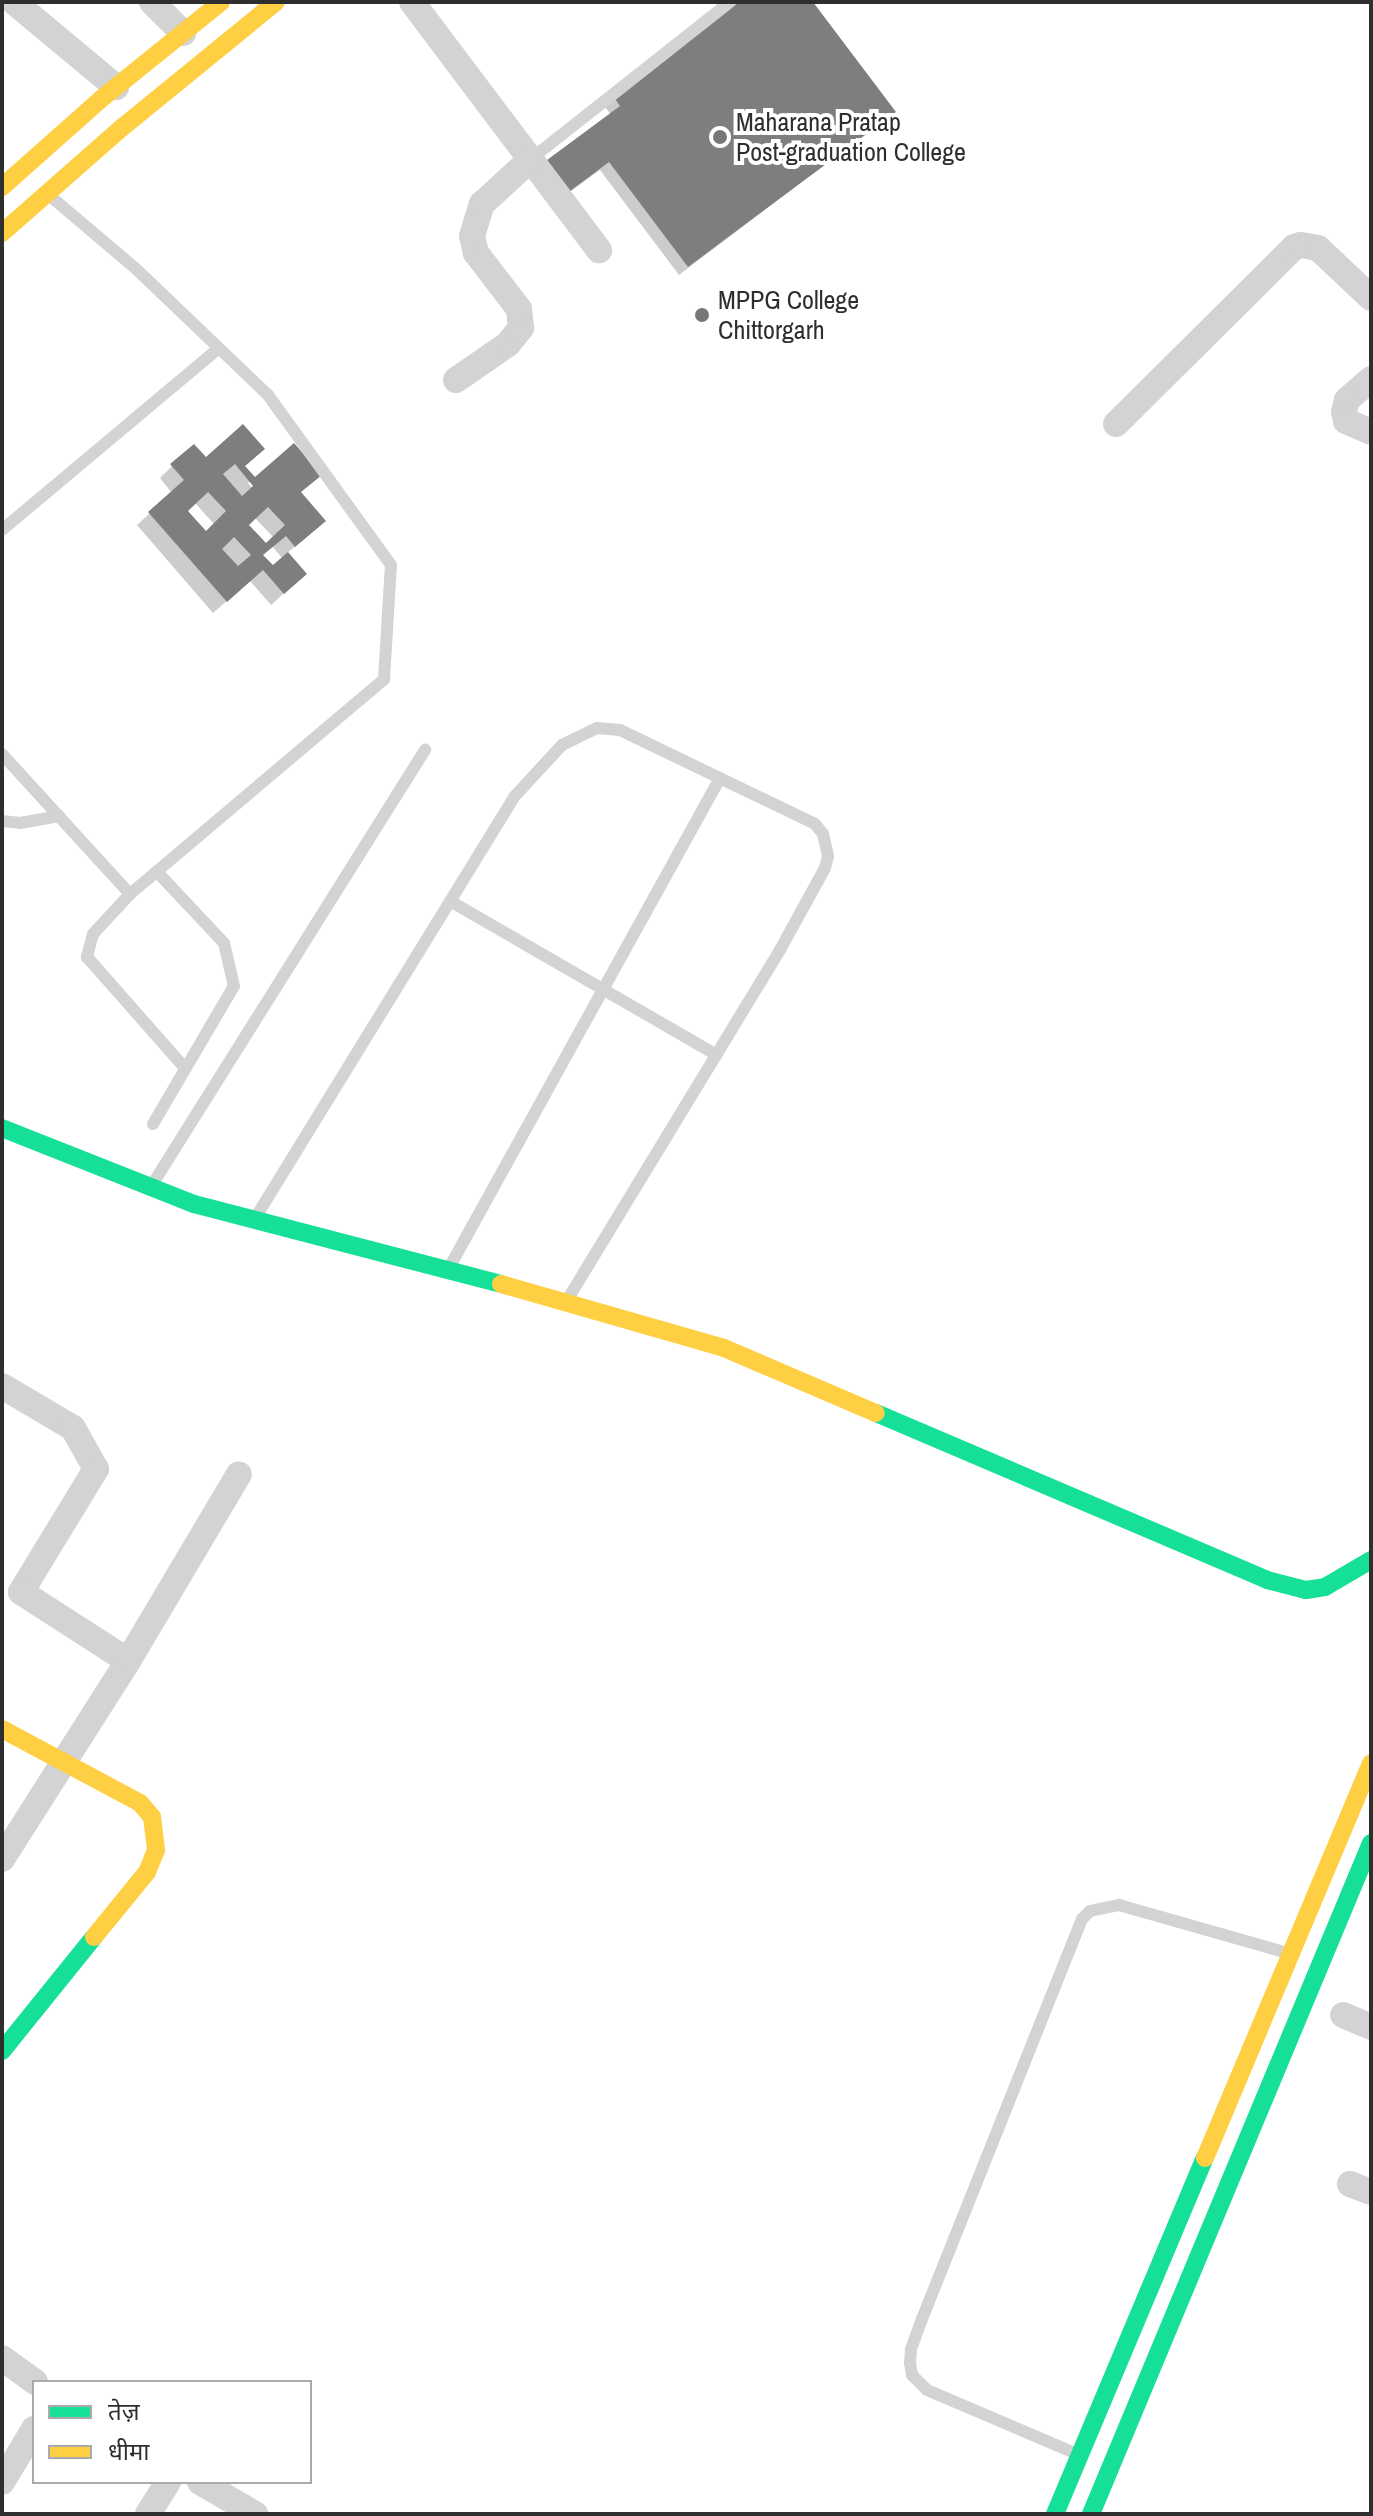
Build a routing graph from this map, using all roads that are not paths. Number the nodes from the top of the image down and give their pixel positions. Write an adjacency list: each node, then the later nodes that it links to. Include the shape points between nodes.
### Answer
1 (14, 2): 8 (street)
2 (152, 2): 7 (street)
3 (221, 2): 7 (main road)
4 (276, 2): 10 (main road)
5 (412, 2): 9 (street)
6 (730, 2): 9 (lane)
7 (183, 33): 8 (main road)
8 (116, 87): 10 (main road)
9 (531, 159): 13 (street); 17 (street, via 482,204 472,236 476,253 519,309 521,328 508,344)
10 (33, 182): 11 (main road); 12 (main road); 15 (lane)
11 (2, 187)
12 (2, 233)
13 (599, 250)
14 (1371, 298): 18 (street, via 1318,248 1294,247)
15 (219, 348): 20 (lane); 26 (lane, via 268,395 391,565 384,679)
16 (1371, 379): 19 (street, via 1347,400 1344,412 1346,421)
17 (456, 380)
18 (1116, 424)
19 (1371, 432)
20 (2, 530)
21 (425, 750): 34 (lane)
22 (2, 754): 24 (lane)
23 (720, 778): 28 (lane, via 620,730 581,733 562,745 514,797); 29 (lane); 30 (lane, via 815,824 828,856)
24 (59, 816): 25 (lane); 27 (lane)
25 (2, 821)
26 (157, 872): 27 (lane); 31 (lane, via 224,943 234,986)
27 (130, 894): 31 (lane, via 93,934 87,957)
28 (450, 901): 29 (lane); 35 (lane)
29 (603, 990): 30 (lane); 36 (lane)
30 (717, 1055): 37 (lane)
31 (185, 1068): 32 (lane)
32 (153, 1124)
33 (2, 1128): 34 (main road)
34 (151, 1187): 35 (main road)
35 (254, 1220): 36 (main road)
36 (447, 1270): 37 (main road)
37 (566, 1301): 40 (main road, via 724,1348 1267,1580 1306,1590 1325,1587)
38 (2, 1386): 41 (street, via 73,1428 96,1469)
39 (239, 1474): 42 (street)
40 (1371, 1560)
41 (11, 1588): 42 (street)
42 (128, 1661): 45 (street)
43 (2, 1729): 45 (main road)
44 (1371, 1763): 48 (main road)
45 (63, 1764): 47 (street); 51 (main road, via 140,1803 152,1817 156,1850 147,1872)
46 (1370, 1848): 62 (main road)
47 (2, 1859)
48 (1291, 1954): 55 (main road); 55 (lane, via 1119,1905 1090,1911 1082,1919 922,2319 910,2363 912,2375 927,2390)
49 (1343, 2015): 50 (street)
50 (1371, 2027)
51 (2, 2051)
52 (2, 2358): 53 (street)
53 (32, 2380)
54 (32, 2432): 56 (street)
55 (1080, 2455): 61 (main road)
56 (2, 2482)
57 (167, 2484): 59 (street)
58 (203, 2484): 60 (street)
59 (148, 2514)
60 (255, 2514)
61 (1055, 2514)
62 (1091, 2514)

